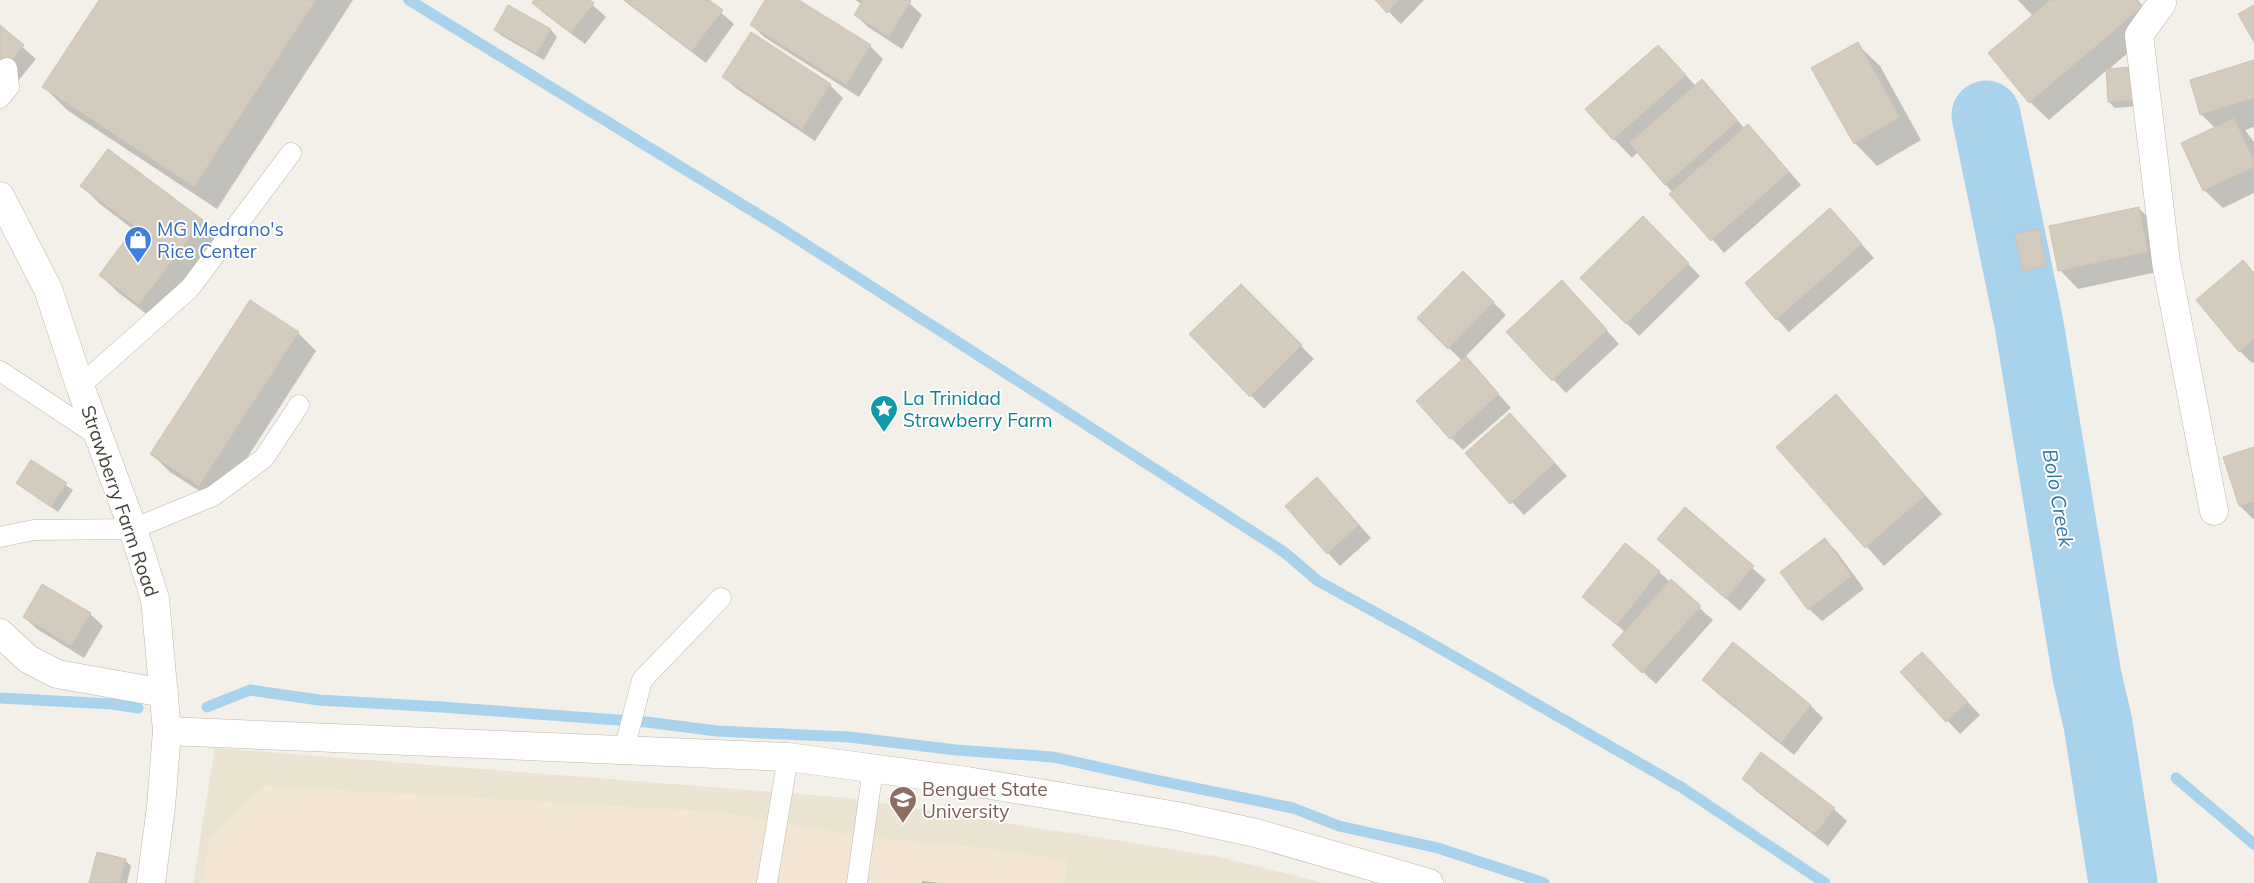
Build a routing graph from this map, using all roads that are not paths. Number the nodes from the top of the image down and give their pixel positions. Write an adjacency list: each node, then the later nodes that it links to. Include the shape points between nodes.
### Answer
1 (2161, 0): 10 (street, via 2140,36 2166,262)
2 (7, 68): 3 (lane, via 9,87)
3 (0, 98)
4 (291, 153): 7 (lane, via 190,288)
5 (0, 196): 7 (street, Strawberry Farm Road, via 48,289)
6 (0, 371): 9 (lane)
7 (80, 386): 9 (street, Strawberry Farm Road)
8 (299, 405): 11 (lane, via 264,458 221,491)
9 (98, 436): 11 (street, Strawberry Farm Road)
10 (2214, 511)
11 (133, 528): 12 (lane, via 34,530); 15 (street, Strawberry Farm Road, via 155,599)
12 (0, 537)
13 (721, 598): 17 (lane, via 642,680)
14 (0, 634): 15 (street, via 28,659 57,674)
15 (164, 693): 16 (street, Strawberry Farm Road)
16 (167, 731): 17 (street); 20 (street, Strawberry Farm Road, via 161,808)
17 (627, 742): 18 (street)
18 (788, 757): 19 (street); 21 (lane)
19 (873, 769): 22 (lane); 23 (street, via 1114,805 1256,833)
20 (150, 883)
21 (767, 883)
22 (857, 883)
23 (1428, 883)

